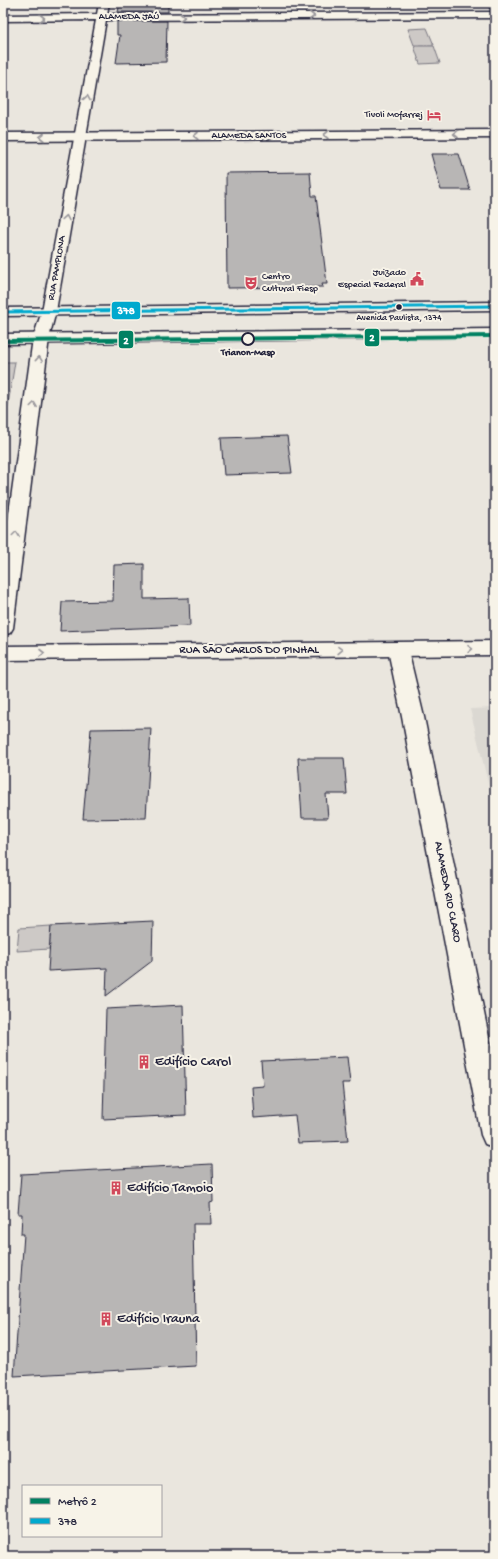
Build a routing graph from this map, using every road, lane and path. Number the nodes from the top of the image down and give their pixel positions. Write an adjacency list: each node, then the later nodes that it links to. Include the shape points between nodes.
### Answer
1 (104, 3): 6 (street, RUA PAMPLONA)
2 (448, 6): 4 (street)
3 (495, 15): 4 (street, ALAMEDA JAÚ)
4 (460, 16): 6 (street, ALAMEDA JAÚ, one-way to 4)
5 (3, 18): 6 (street, ALAMEDA JAÚ, one-way to 6)
6 (101, 18): 9 (street, RUA PAMPLONA, one-way to 6)
7 (495, 134): 9 (street, ALAMEDA SANTOS, one-way to 9)
8 (3, 137): 9 (street, ALAMEDA SANTOS, one-way to 8)
9 (81, 137): 11 (street, RUA PAMPLONA, one-way to 9)
10 (495, 306): 11 (street)
11 (49, 311): 12 (street); 14 (street, RUA PAMPLONA)
12 (3, 312)
13 (495, 334): 14 (street)
14 (42, 338): 15 (street); 16 (street, RUA PAMPLONA, one-way to 14)
15 (3, 339)
16 (3, 628)
17 (495, 648): 18 (street, RUA SÃO CARLOS DO PINHAL, one-way to 17)
18 (398, 650): 19 (street, RUA SÃO CARLOS DO PINHAL, one-way to 18); 20 (street, ALAMEDA RIO CLARO)
19 (3, 652)
20 (495, 1135)

